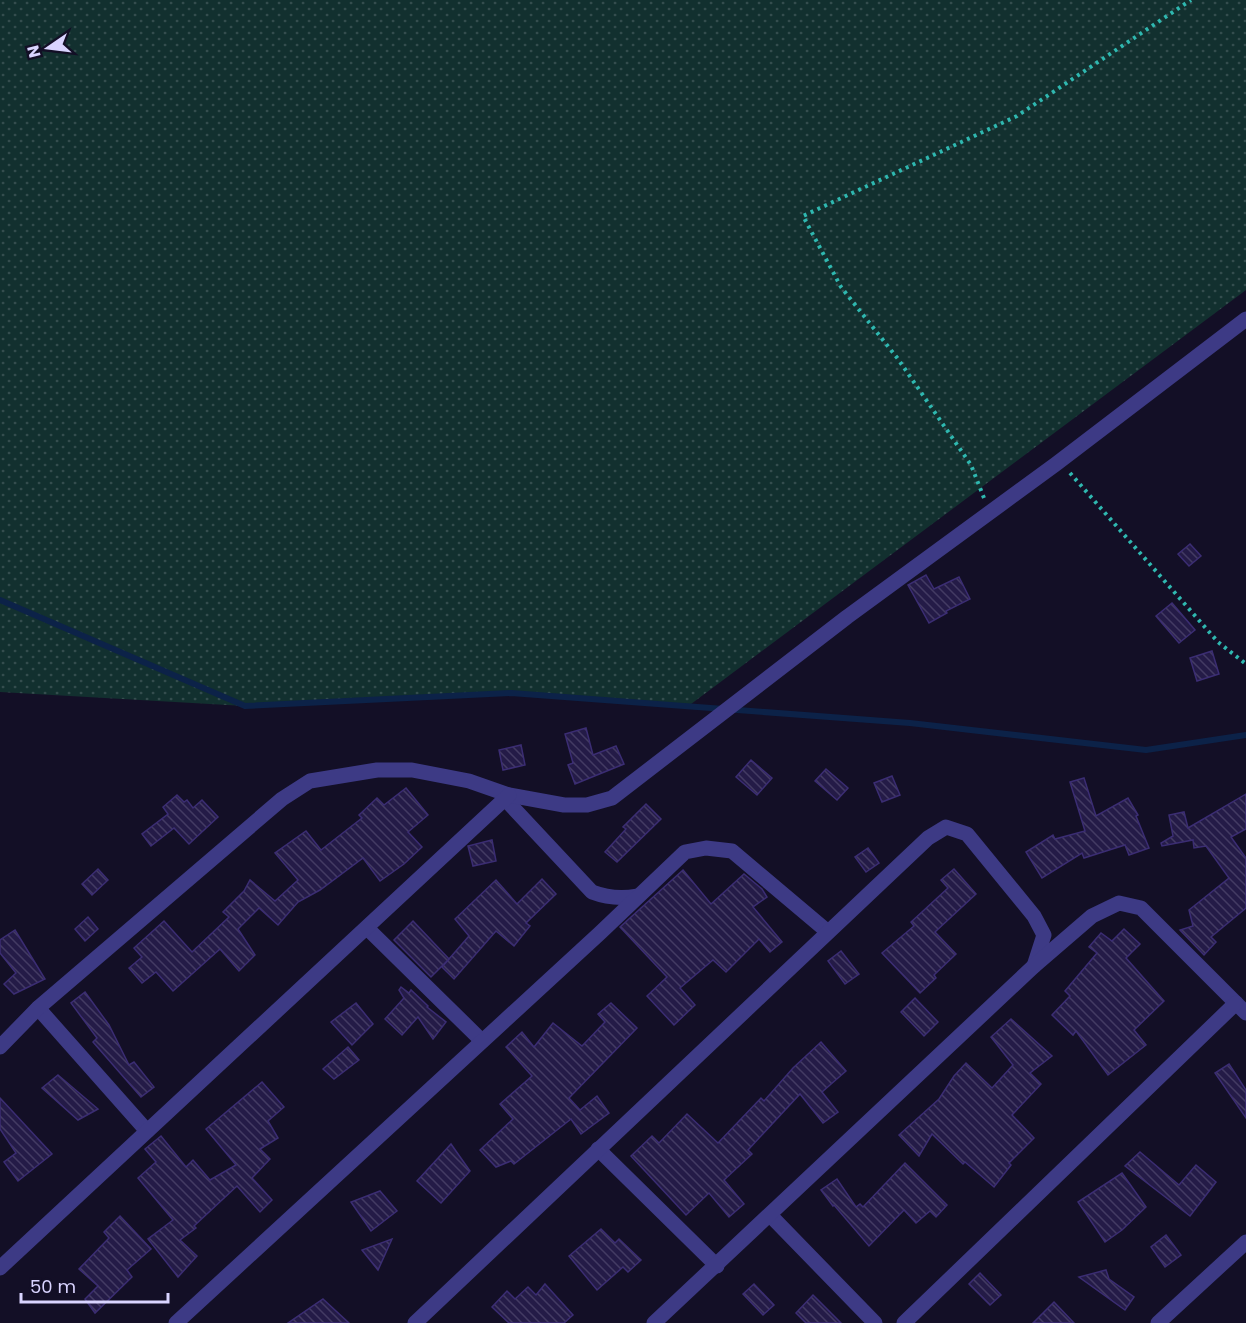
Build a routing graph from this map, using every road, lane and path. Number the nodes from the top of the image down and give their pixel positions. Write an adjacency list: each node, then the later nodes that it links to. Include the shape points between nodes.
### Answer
1 (1191, 0): 4 (path, via 1017,116 803,216 840,287 898,359 971,465)
2 (1246, 319): 3 (street)
3 (1059, 461): 4 (street); 5 (path, via 1218,642)
4 (989, 513): 6 (street, via 612,798 587,805)
5 (1246, 664)
6 (507, 797): 7 (street, via 592,892 606,898); 8 (street); 11 (street, via 470,780 412,770 377,770 310,781 282,798)
7 (637, 896): 9 (street, via 685,852 719,848 732,851); 13 (street)
8 (367, 928): 13 (street); 15 (street)
9 (828, 932): 10 (street, via 928,838 946,827 967,834 1034,916 1044,934); 16 (street)
10 (1034, 966): 12 (street, via 1092,916 1119,903 1141,908); 17 (street)
11 (39, 1008): 14 (street); 15 (street)
12 (1241, 1008): 25 (street)
13 (482, 1041): 21 (street)
14 (0, 1047)
15 (147, 1131): 20 (street)
16 (598, 1149): 19 (street); 22 (street)
17 (770, 1215): 19 (street); 24 (street)
18 (1246, 1242): 26 (street)
19 (717, 1266): 23 (street)
20 (0, 1268)
21 (176, 1323)
22 (415, 1323)
23 (654, 1323)
24 (875, 1323)
25 (904, 1323)
26 (1158, 1323)

